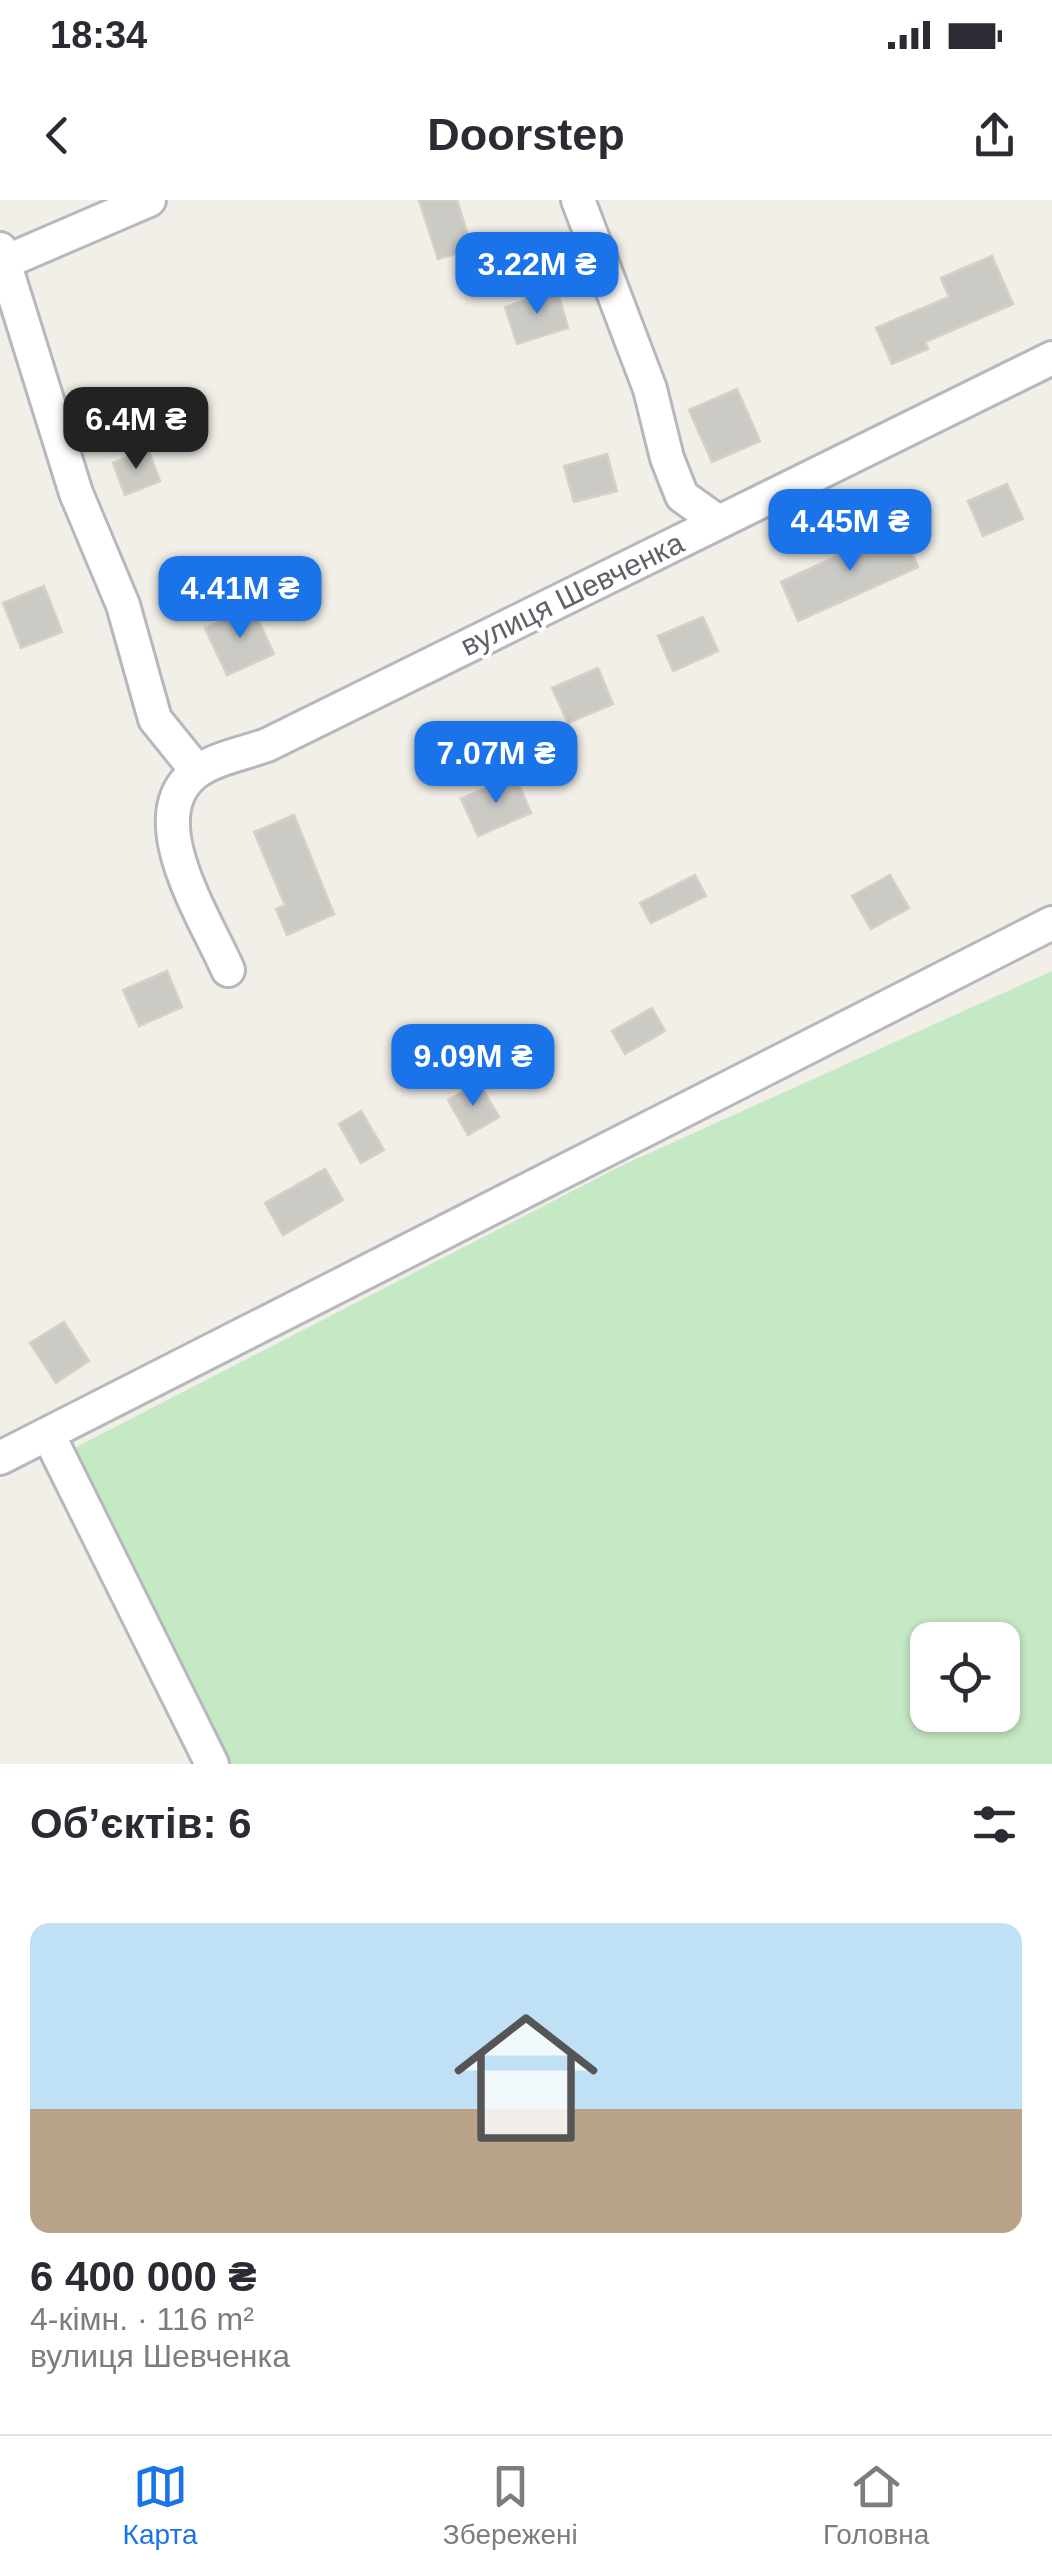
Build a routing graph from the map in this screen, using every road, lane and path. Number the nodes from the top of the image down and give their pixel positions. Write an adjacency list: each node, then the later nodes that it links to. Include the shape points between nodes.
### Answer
1 (149, 200): 3 (street)
2 (578, 200): 5 (street, via 650,389 682,496)
3 (2, 256): 6 (street, via 76,493 123,605 155,720)
4 (1052, 358): 5 (street, вулиця Шевченка)
5 (717, 522): 6 (street, вулиця Шевченка, via 266,745)
6 (196, 771): 8 (street, via 176,792 169,823)
7 (1052, 924): 9 (street)
8 (228, 970)
9 (48, 1434): 10 (street); 11 (street)
10 (0, 1458)
11 (212, 1764)

